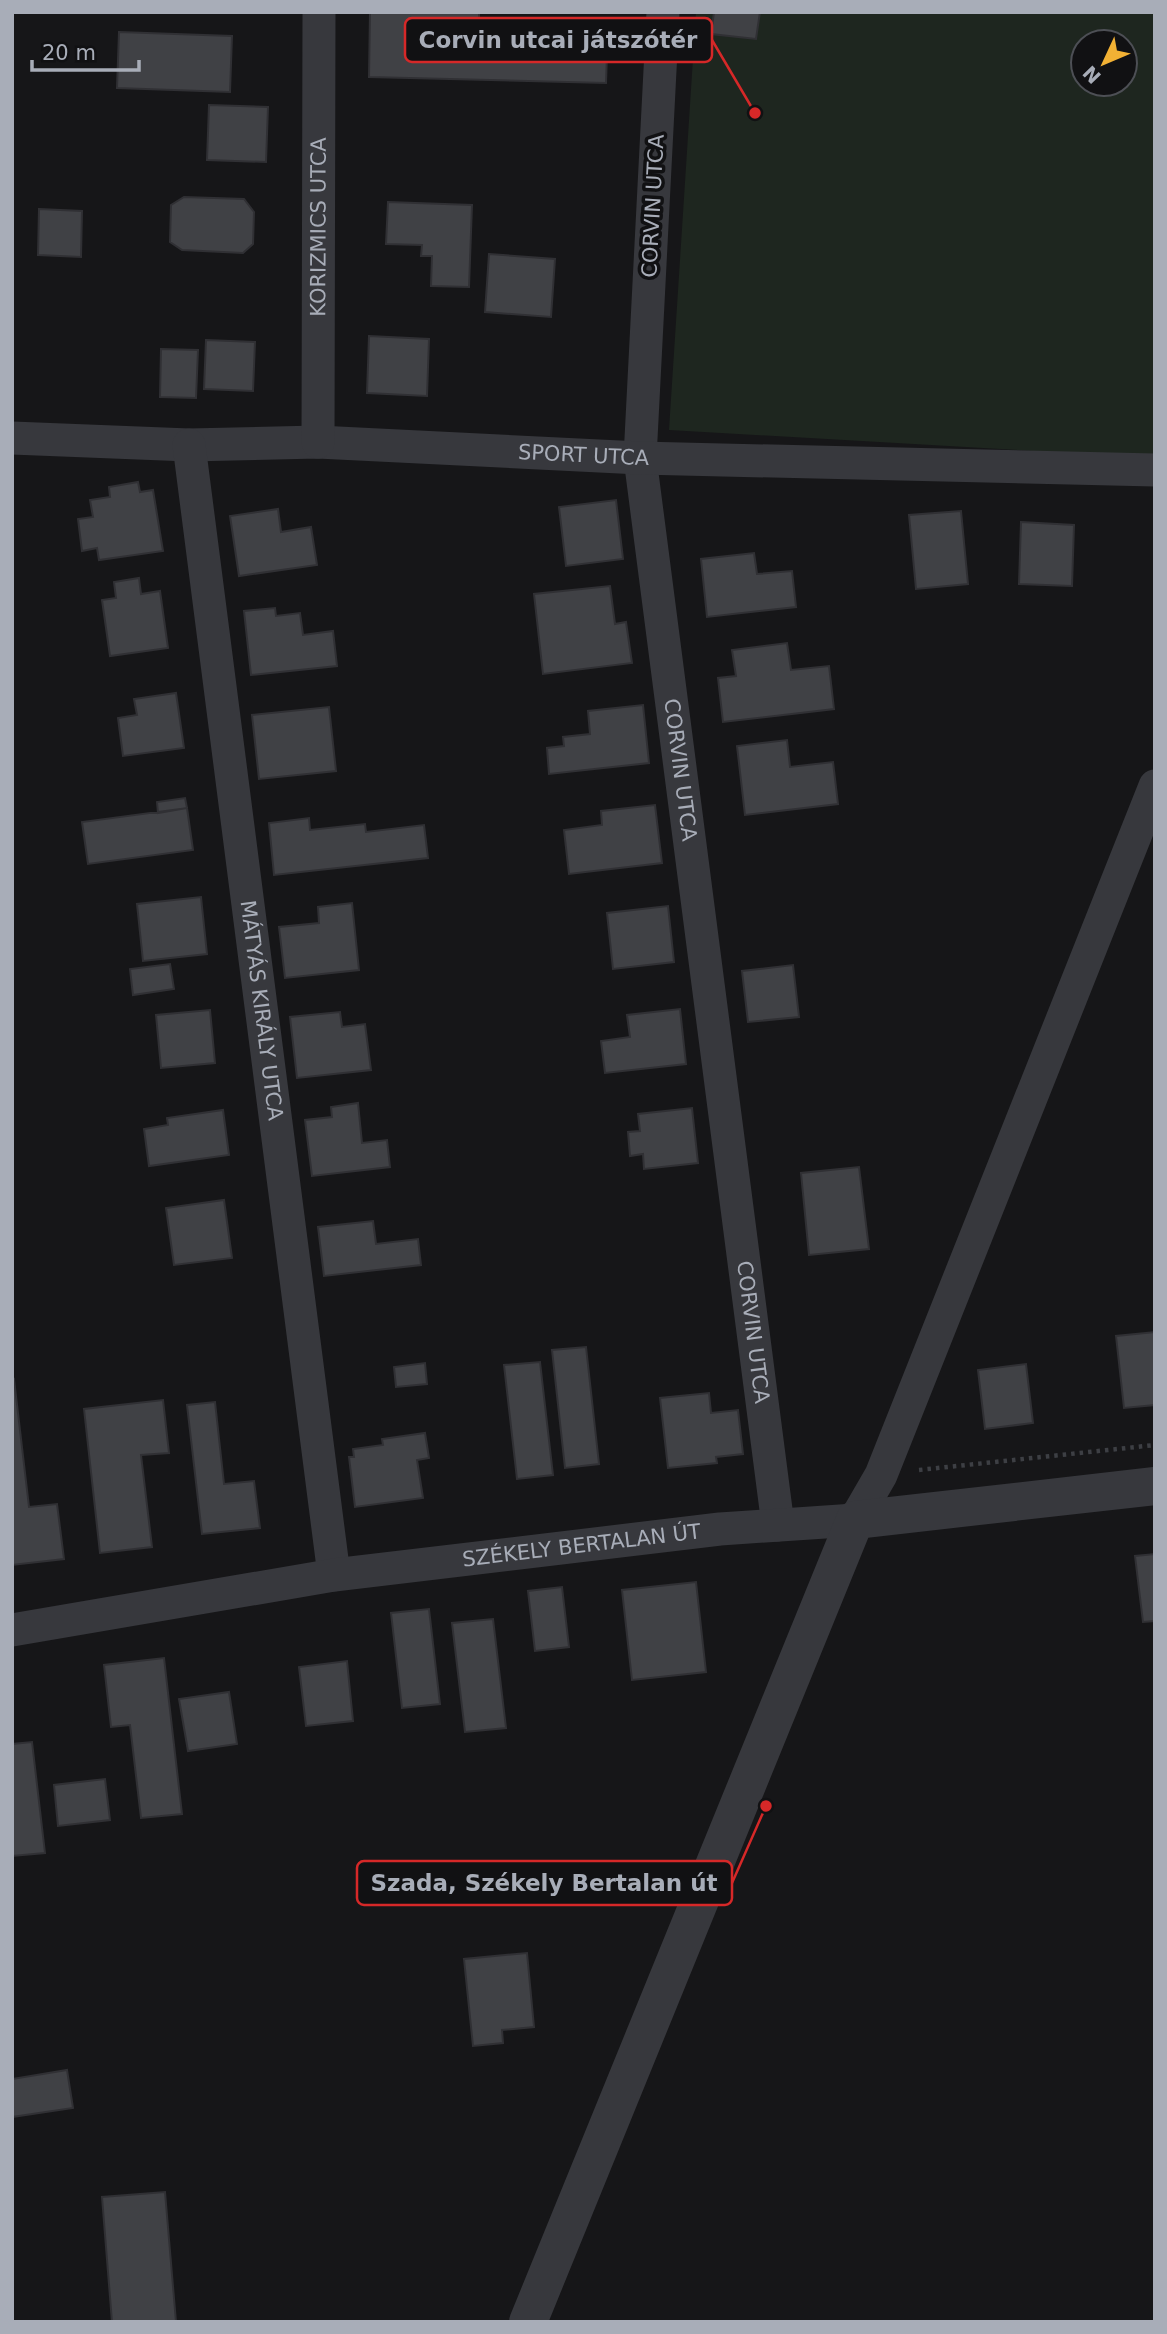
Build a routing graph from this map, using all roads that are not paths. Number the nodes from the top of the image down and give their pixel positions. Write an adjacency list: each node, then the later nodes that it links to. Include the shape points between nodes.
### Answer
1 (319, 12): 4 (street, KORIZMICS UTCA)
2 (663, 12): 6 (street, CORVIN UTCA)
3 (12, 439): 5 (street, SPORT UTCA)
4 (318, 442): 5 (street, SPORT UTCA); 6 (street, SPORT UTCA)
5 (189, 445): 12 (street, MÁTYÁS KIRÁLY UTCA)
6 (640, 458): 7 (street, SPORT UTCA); 11 (street, CORVIN UTCA)
7 (1155, 470)
8 (1155, 786): 10 (street, via 881,1475)
9 (1155, 1486): 10 (street, SZÉKELY BERTALAN ÚT)
10 (855, 1520): 11 (street, SZÉKELY BERTALAN ÚT); 14 (street)
11 (778, 1525): 12 (street, SZÉKELY BERTALAN ÚT)
12 (334, 1575): 13 (street, SZÉKELY BERTALAN ÚT)
13 (12, 1630)
14 (528, 2322)

